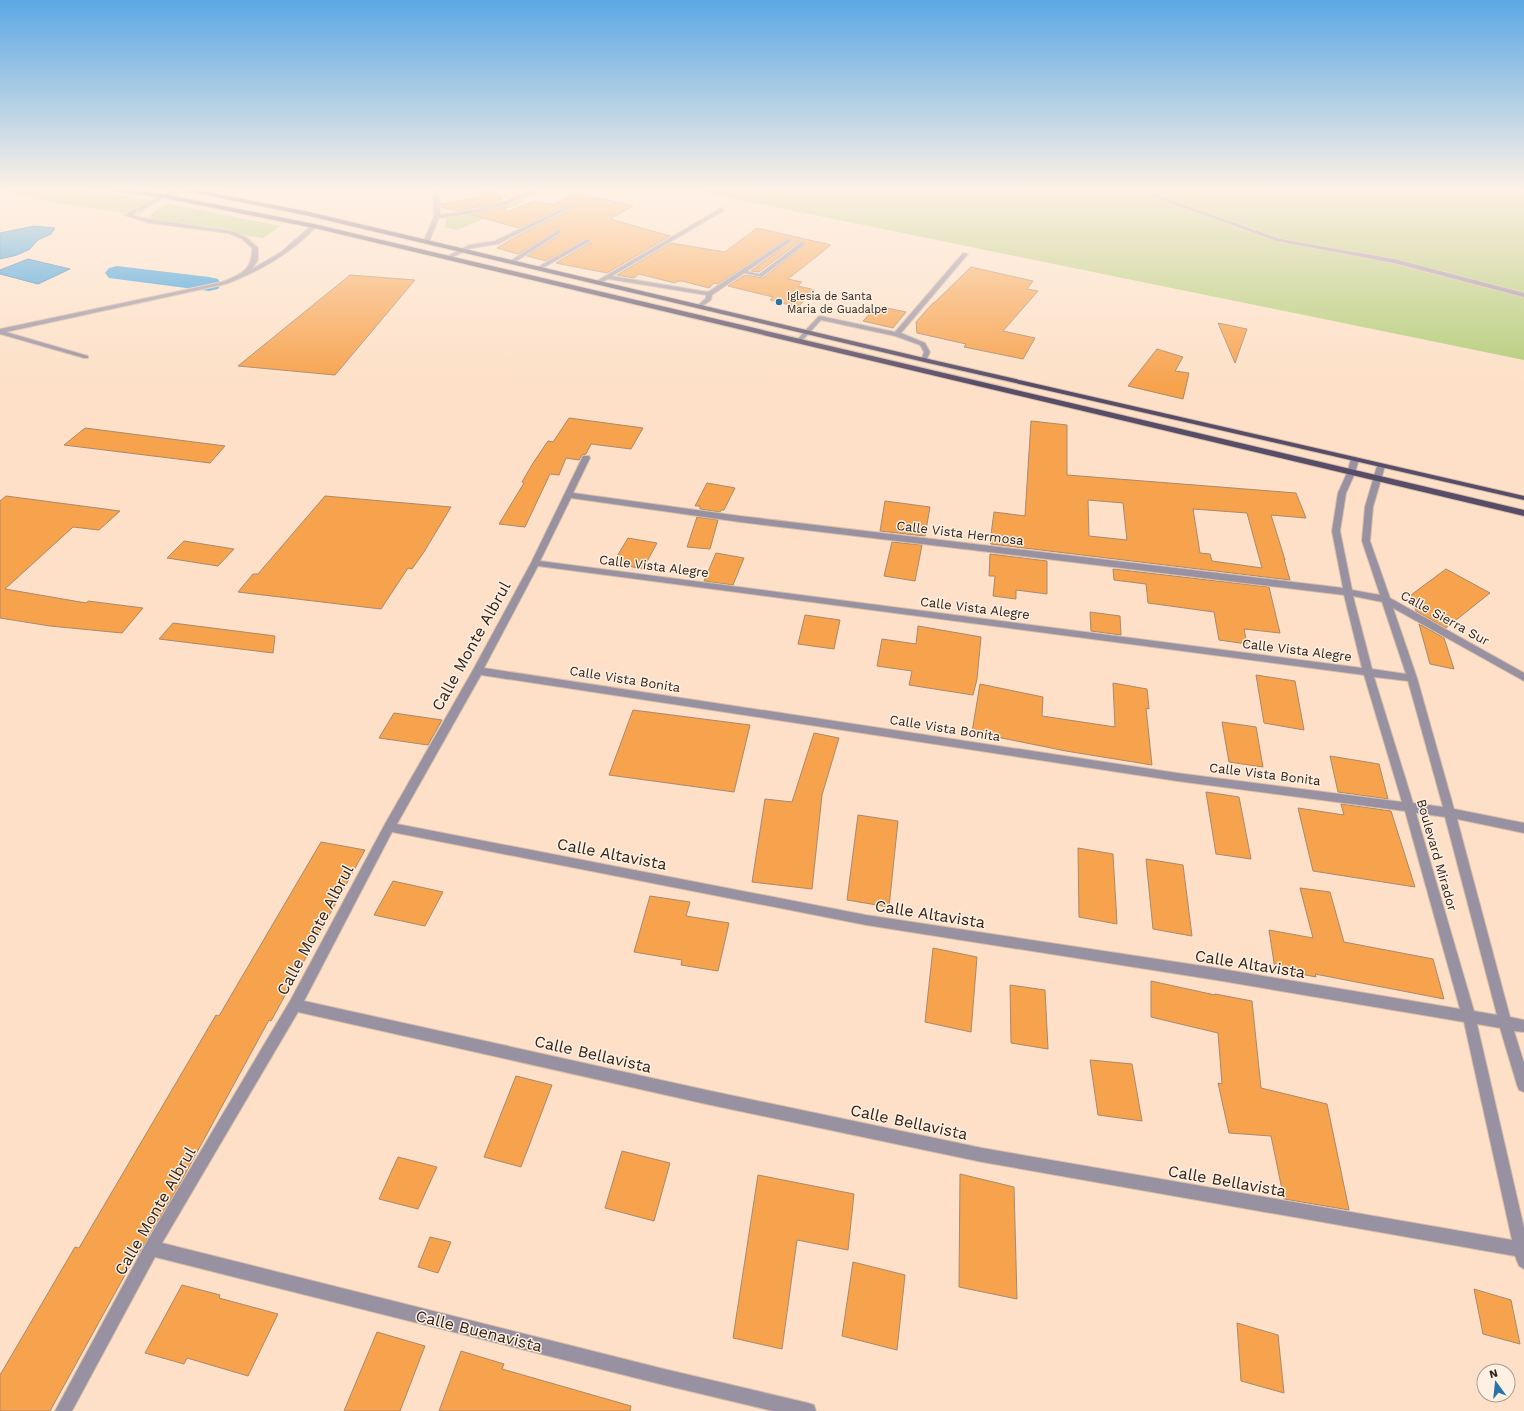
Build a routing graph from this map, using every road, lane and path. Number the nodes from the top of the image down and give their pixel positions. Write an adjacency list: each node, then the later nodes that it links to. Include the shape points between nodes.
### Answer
1 (255, 254): 17 (street, via 255,260)
2 (282, 254): 17 (street)
3 (430, 254): 13 (main road)
4 (455, 254): 13 (street)
5 (480, 254): 14 (main road)
6 (524, 254): 14 (street)
7 (564, 254): 15 (street)
8 (647, 254): 18 (street)
9 (769, 254): 16 (street)
10 (789, 254): 16 (lane, via 760,276)
11 (965, 254): 25 (street)
12 (1355, 254): 21 (street, via 1394,261)
13 (447, 258): 26 (main road)
14 (513, 261): 15 (main road)
15 (538, 268): 19 (main road)
16 (742, 272): 20 (street)
17 (245, 275): 23 (street, via 224,283)
18 (608, 277): 19 (street); 20 (street)
19 (598, 282): 22 (main road)
20 (710, 294): 22 (street, via 709,299)
21 (1524, 295)
22 (700, 306): 24 (main road)
23 (0, 331): 27 (street)
24 (808, 332): 25 (street, via 820,318); 26 (street); 28 (main road)
25 (897, 334): 28 (street, via 923,344 927,352)
26 (798, 342): 32 (main road)
27 (86, 357)
28 (924, 360): 30 (main road)
29 (586, 458): 34 (street, Calle Monte Albrul)
30 (1355, 459): 31 (main road); 32 (street, Boulevard Mirador)
31 (1381, 466): 33 (street, Boulevard Mirador); 35 (main road)
32 (1351, 473): 33 (main road); 38 (street, Boulevard Mirador, via 1342,493 1336,531)
33 (1378, 479): 36 (main road); 39 (street, Boulevard Mirador, via 1369,507 1366,541)
34 (568, 495): 37 (street, Calle Monte Albrul); 38 (street, Calle Vista Hermosa, via 740,520)
35 (1524, 498)
36 (1524, 514)
37 (535, 563): 40 (street, Calle Monte Albrul); 41 (street, Calle Vista Alegre)
38 (1348, 592): 39 (street, Calle Sierra Sur); 41 (street, Boulevard Mirador)
39 (1384, 598): 42 (street, Calle Sierra Sur); 43 (street, Boulevard Mirador)
40 (478, 671): 44 (street, Calle Vista Bonita, via 1177,777); 46 (street, Calle Monte Albrul)
41 (1368, 672): 43 (street, Calle Vista Alegre); 44 (street, Boulevard Mirador)
42 (1524, 677)
43 (1412, 678): 45 (street, Boulevard Mirador)
44 (1409, 807): 45 (street, Calle Vista Bonita); 49 (street, Boulevard Mirador)
45 (1450, 813): 47 (street, Calle Vista Bonita); 50 (street, Boulevard Mirador)
46 (389, 827): 48 (street, Calle Monte Albrul); 49 (street, Calle Altavista, via 866,920 1216,974)
47 (1524, 828)
48 (295, 1005): 53 (street, Calle Monte Albrul); 54 (street, Calle Bellavista, via 982,1155)
49 (1469, 1017): 50 (street, Calle Altavista); 54 (street, Boulevard Mirador)
50 (1505, 1022): 51 (street, Calle Altavista); 52 (street, Boulevard Mirador)
51 (1524, 1026)
52 (1524, 1085)
53 (151, 1248): 55 (street, Calle Monte Albrul); 56 (street, Calle Buenavista)
54 (1523, 1253)
55 (63, 1411)
56 (808, 1411)

